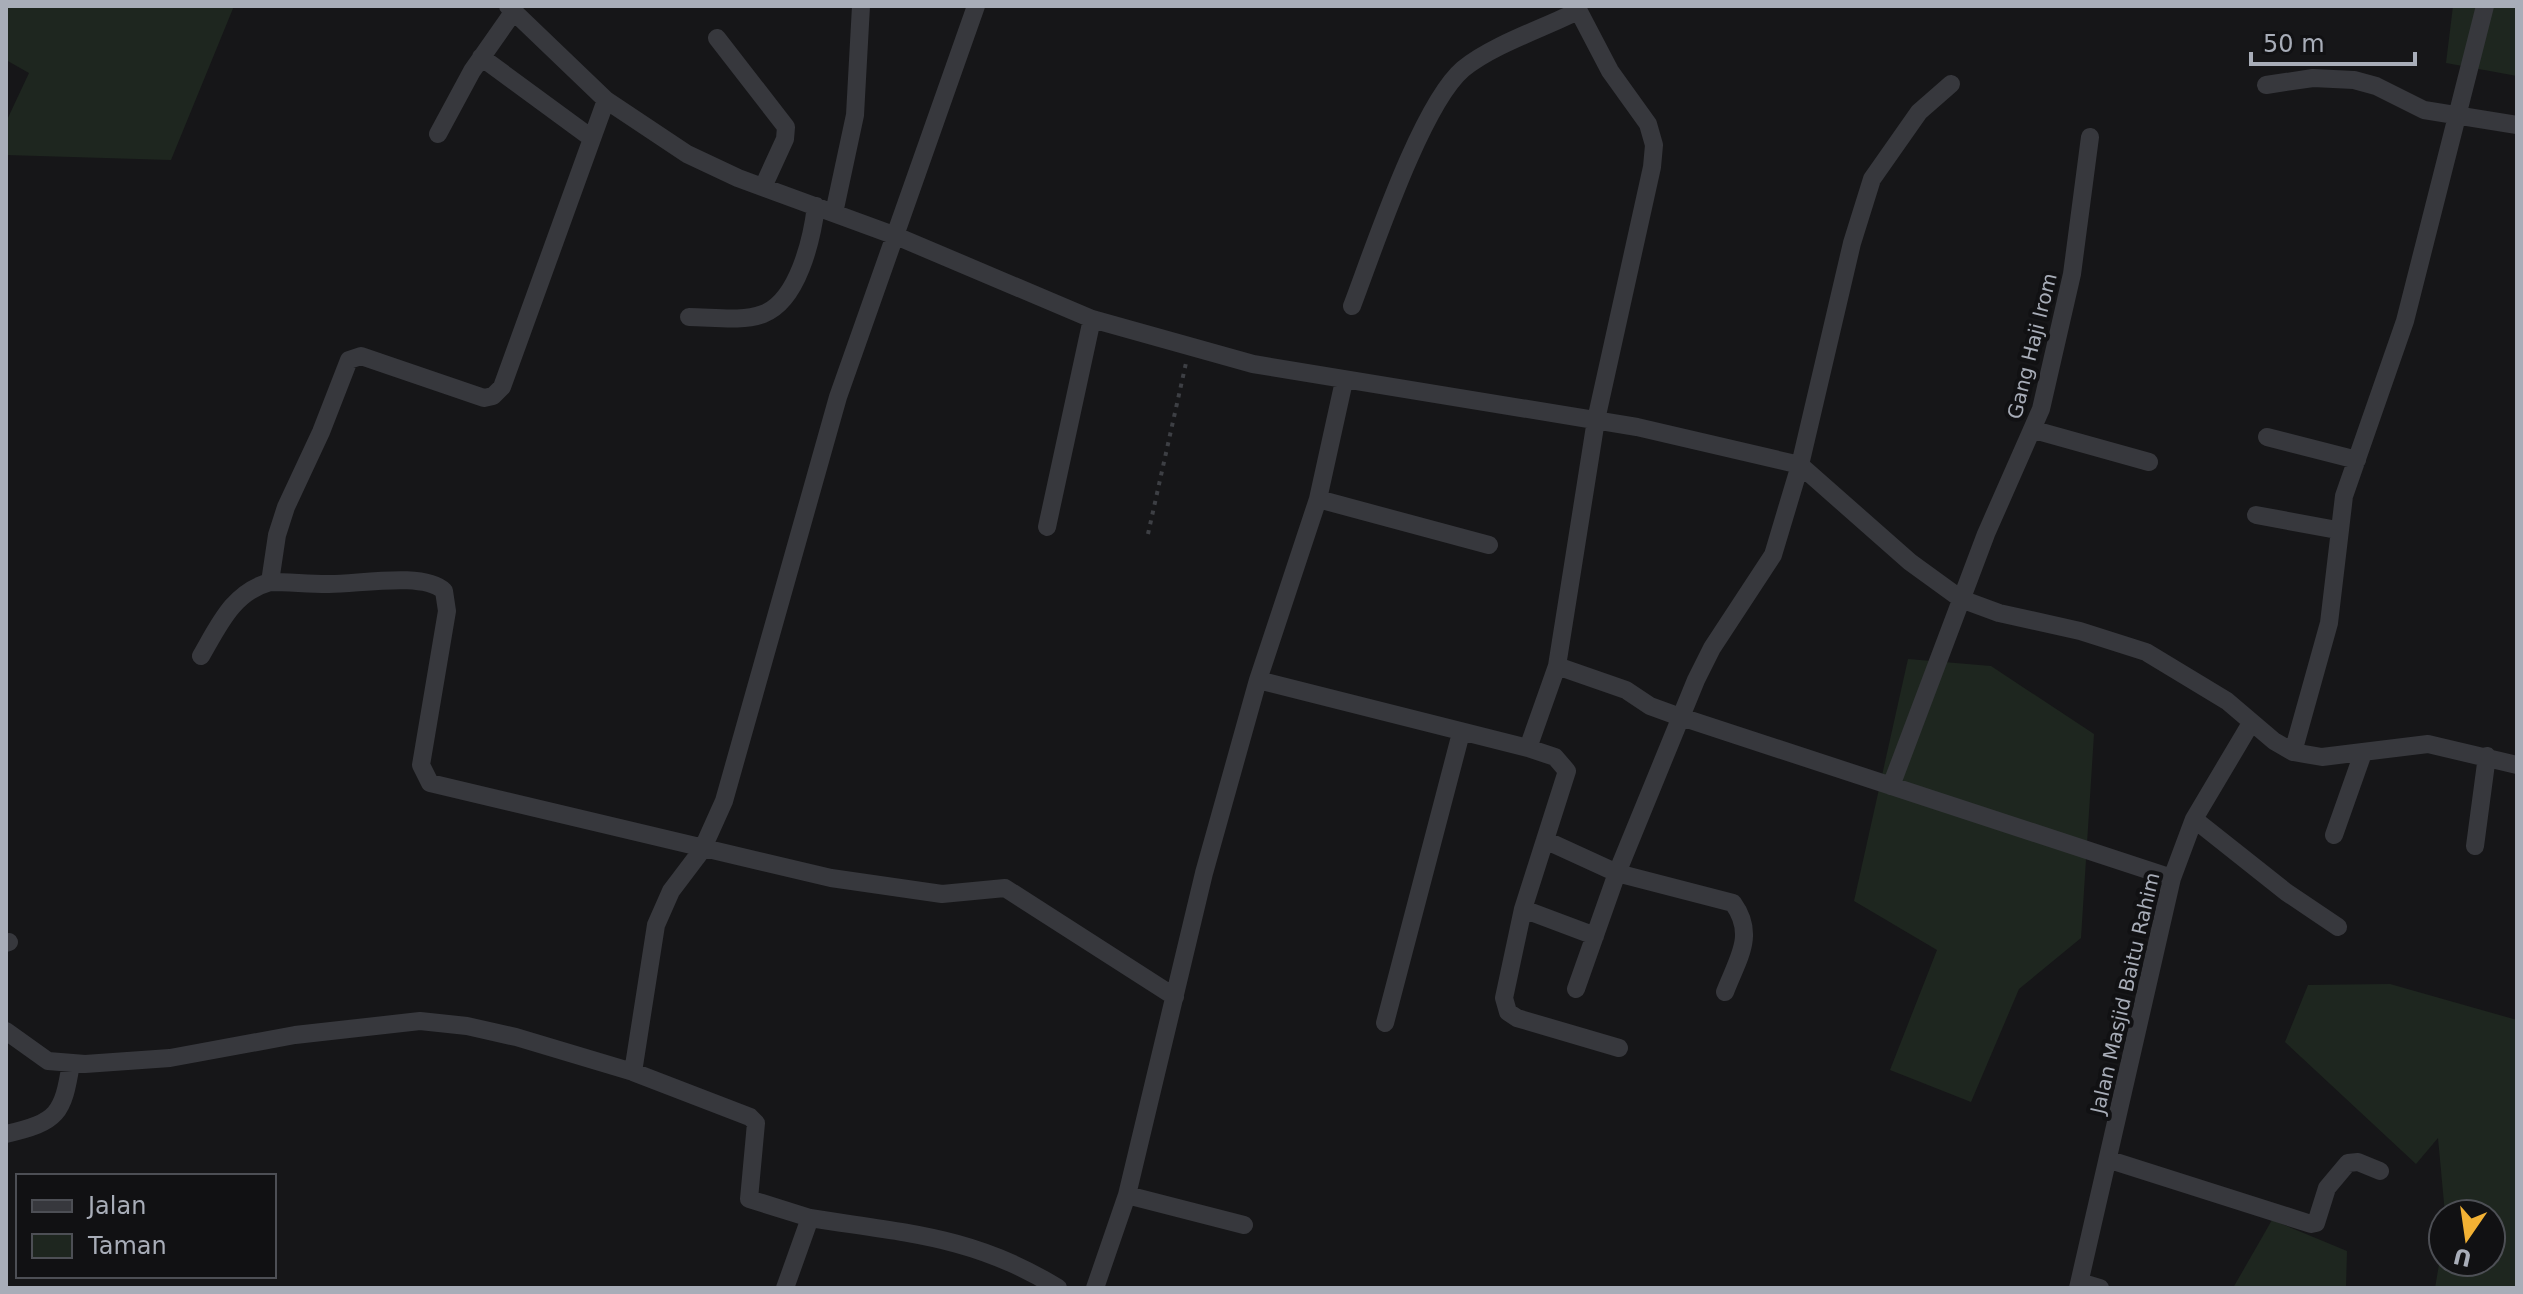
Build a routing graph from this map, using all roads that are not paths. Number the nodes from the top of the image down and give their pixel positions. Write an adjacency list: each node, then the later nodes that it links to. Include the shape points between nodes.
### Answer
1 (861, 6): 18 (street, via 855,115)
2 (976, 6): 19 (street)
3 (2485, 6): 11 (street)
4 (511, 8): 7 (street); 10 (street)
5 (1577, 8): 20 (street, via 1472,64 1449,87 1401,179); 24 (street, via 1610,71 1648,124 1654,145)
6 (717, 38): 16 (street, via 786,127)
7 (481, 57): 13 (street); 14 (street)
8 (1951, 84): 29 (street, via 1919,112 1872,179)
9 (2266, 85): 11 (street, via 2313,78 2354,80)
10 (606, 100): 14 (street); 16 (street, via 687,154)
11 (2456, 118): 12 (street); 27 (street, via 2405,321)
12 (2517, 125)
13 (438, 134)
14 (590, 137): 35 (street, via 502,387 484,398 361,356 349,360 286,507)
15 (2090, 137): 25 (street, Gang Haji Irom, via 2072,274)
16 (763, 187): 17 (street)
17 (816, 206): 18 (street); 21 (street, via 806,250 782,302 752,317)
18 (834, 213): 19 (street)
19 (896, 236): 22 (street); 53 (street, via 838,397 724,801)
20 (1352, 306)
21 (689, 317)
22 (1092, 319): 23 (street, via 1189,349); 32 (street)
23 (1344, 381): 24 (street); 30 (street)
24 (1596, 420): 29 (street); 38 (street)
25 (2034, 430): 28 (street); 36 (street, Gang Haji Irom)
26 (2267, 437): 27 (street)
27 (2357, 460): 33 (street)
28 (2149, 462)
29 (1800, 465): 36 (street, via 1921,571); 40 (street, via 1773,555 1712,648)
30 (1318, 499): 34 (street); 39 (street)
31 (2256, 515): 33 (street)
32 (1047, 527)
33 (2337, 530): 44 (street, via 2329,623)
34 (1489, 545)
35 (270, 582): 37 (street, via 231,606); 53 (street, via 399,581 430,583 444,591 447,611 421,765 430,783)
36 (1961, 599): 41 (street, via 2146,652 2227,701); 48 (street, Gang Haji Irom)
37 (201, 656)
38 (1557, 666): 40 (street, via 1626,690); 43 (street)
39 (1258, 680): 42 (street); 61 (street)
40 (1683, 718): 48 (street); 54 (street)
41 (2251, 723): 44 (street); 49 (street, Jalan Masjid Baitu Rahim)
42 (1461, 733): 43 (street); 62 (street)
43 (1528, 748): 51 (street, via 1555,757 1567,771)
44 (2293, 752): 45 (street, via 2314,758)
45 (2363, 753): 46 (street, via 2420,744); 50 (street)
46 (2487, 756): 47 (street); 52 (street)
47 (2517, 765)
48 (1891, 786): 55 (street)
49 (2194, 819): 55 (street, Jalan Masjid Baitu Rahim); 57 (street)
50 (2334, 835)
51 (1545, 840): 54 (street); 56 (street)
52 (2475, 846)
53 (702, 850): 61 (street, via 929,893 1005,888); 66 (street, via 671,891 656,925)
54 (1617, 873): 58 (street); 60 (street, via 1733,903 1744,918 1746,938)
55 (2172, 878): 68 (street, Jalan Masjid Baitu Rahim)
56 (1523, 909): 58 (street); 64 (street, via 1504,998 1508,1012)
57 (2338, 927)
58 (1595, 936): 59 (street)
59 (1576, 989)
60 (1725, 992)
61 (1175, 997): 70 (street)
62 (1385, 1023)
63 (6, 1031): 65 (street, via 35,1055)
64 (1619, 1048)
65 (71, 1063): 66 (street, via 170,1058 295,1035 420,1021 516,1037); 67 (street, via 60,1111 51,1120)
66 (633, 1072): 71 (street, via 750,1117 756,1123 749,1199)
67 (6, 1134)
68 (2110, 1160): 69 (street, via 2311,1224 2316,1223 2327,1188 2348,1163); 73 (street, Jalan Masjid Baitu Rahim)
69 (2380, 1171)
70 (1127, 1195): 72 (street); 76 (street)
71 (810, 1218): 74 (street, via 960,1242 1016,1262); 75 (street)
72 (1244, 1225)
73 (2079, 1285): 77 (street)
74 (1053, 1287)
75 (785, 1288)
76 (1095, 1288)
77 (2100, 1288)

